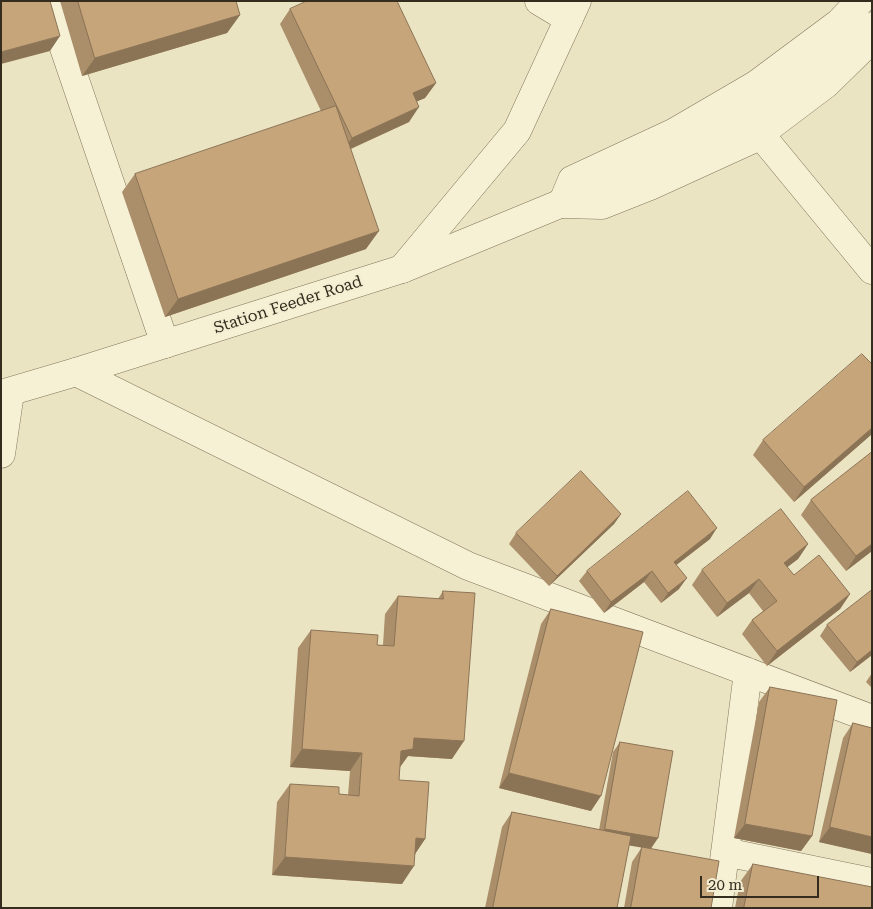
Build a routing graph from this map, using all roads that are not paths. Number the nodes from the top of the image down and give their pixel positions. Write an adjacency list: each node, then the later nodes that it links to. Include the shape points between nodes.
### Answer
1 (48, 1): 11 (street)
2 (539, 1): 4 (street)
3 (860, 1): 8 (street, via 839,23 758,84 673,133 572,180)
4 (573, 10): 9 (street, via 517,131)
5 (872, 26): 8 (street, Station Feeder Road, via 730,129 676,156)
6 (872, 39): 7 (street, via 826,84)
7 (760, 134): 8 (street, via 650,186 602,204); 10 (street)
8 (562, 204): 9 (street, Station Feeder Road)
9 (402, 268): 11 (street, Station Feeder Road)
10 (872, 270)
11 (165, 344): 12 (street, Station Feeder Road)
12 (76, 372): 13 (street, Station Feeder Road); 15 (street, via 468,566)
13 (4, 395): 14 (street)
14 (1, 454)
15 (748, 672): 16 (street); 17 (street)
16 (872, 719)
17 (725, 852): 18 (street); 19 (street)
18 (872, 882)
19 (718, 908)

